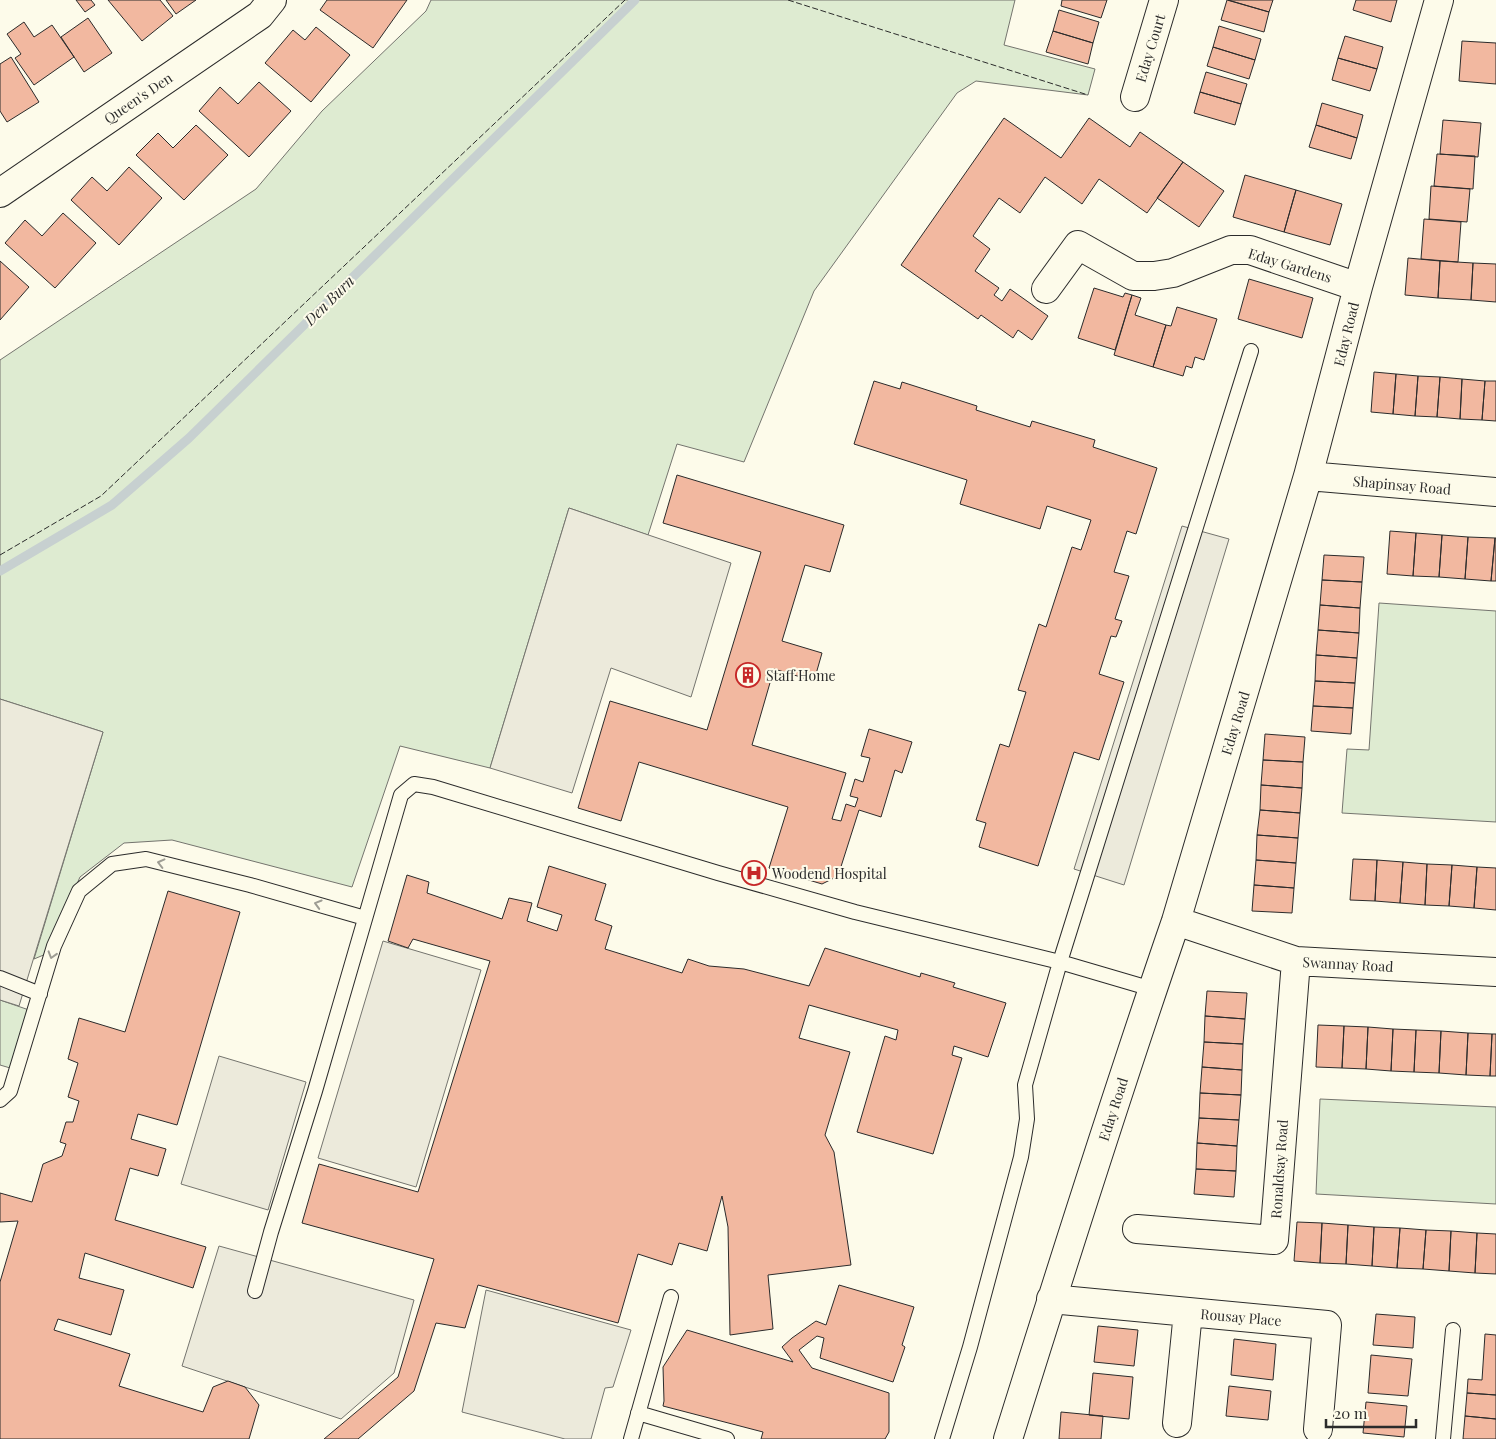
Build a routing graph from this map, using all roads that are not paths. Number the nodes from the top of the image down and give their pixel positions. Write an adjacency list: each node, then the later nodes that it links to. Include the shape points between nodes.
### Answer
1 (272, 0): 5 (street, Queen's Den, via 260,15)
2 (1164, 0): 4 (street, Eday Court)
3 (1439, 0): 6 (street, Eday Road)
4 (1135, 97)
5 (0, 193)
6 (1358, 286): 7 (street, Eday Gardens, via 1250,250 1231,250 1173,273 1133,276 1078,245); 9 (street, Eday Road)
7 (1046, 289)
8 (1250, 351): 14 (lane)
9 (1308, 476): 10 (street, Shapinsay Road); 12 (street, Eday Road)
10 (1496, 492)
11 (365, 918): 14 (lane, via 401,795 414,784 855,912); 18 (lane, one-way to 18, via 146,859 112,864 80,891 54,946); 21 (lane)
12 (1176, 921): 13 (street, Swannay Road); 17 (street, Eday Road)
13 (1296, 961): 15 (street, Swannay Road); 20 (street, Ronaldsay Road, via 1274,1240)
14 (1060, 962): 17 (lane); 31 (lane, via 1024,1085 1027,1119 1021,1157)
15 (1496, 972)
16 (0, 978): 18 (lane)
17 (1152, 989): 23 (street, Eday Road)
18 (40, 994): 19 (lane, via 10,1091)
19 (0, 1100)
20 (1137, 1229)
21 (255, 1291)
22 (671, 1297): 26 (lane)
23 (1051, 1299): 24 (street, Rousay Place); 32 (street, Eday Road)
24 (1188, 1312): 27 (street); 28 (street, Rousay Place, via 1328,1325)
25 (1453, 1330): 33 (lane)
26 (638, 1413): 29 (lane); 30 (lane)
27 (1177, 1423)
28 (1318, 1429)
29 (631, 1439)
30 (726, 1439)
31 (942, 1439)
32 (1008, 1439)
33 (1443, 1439)

